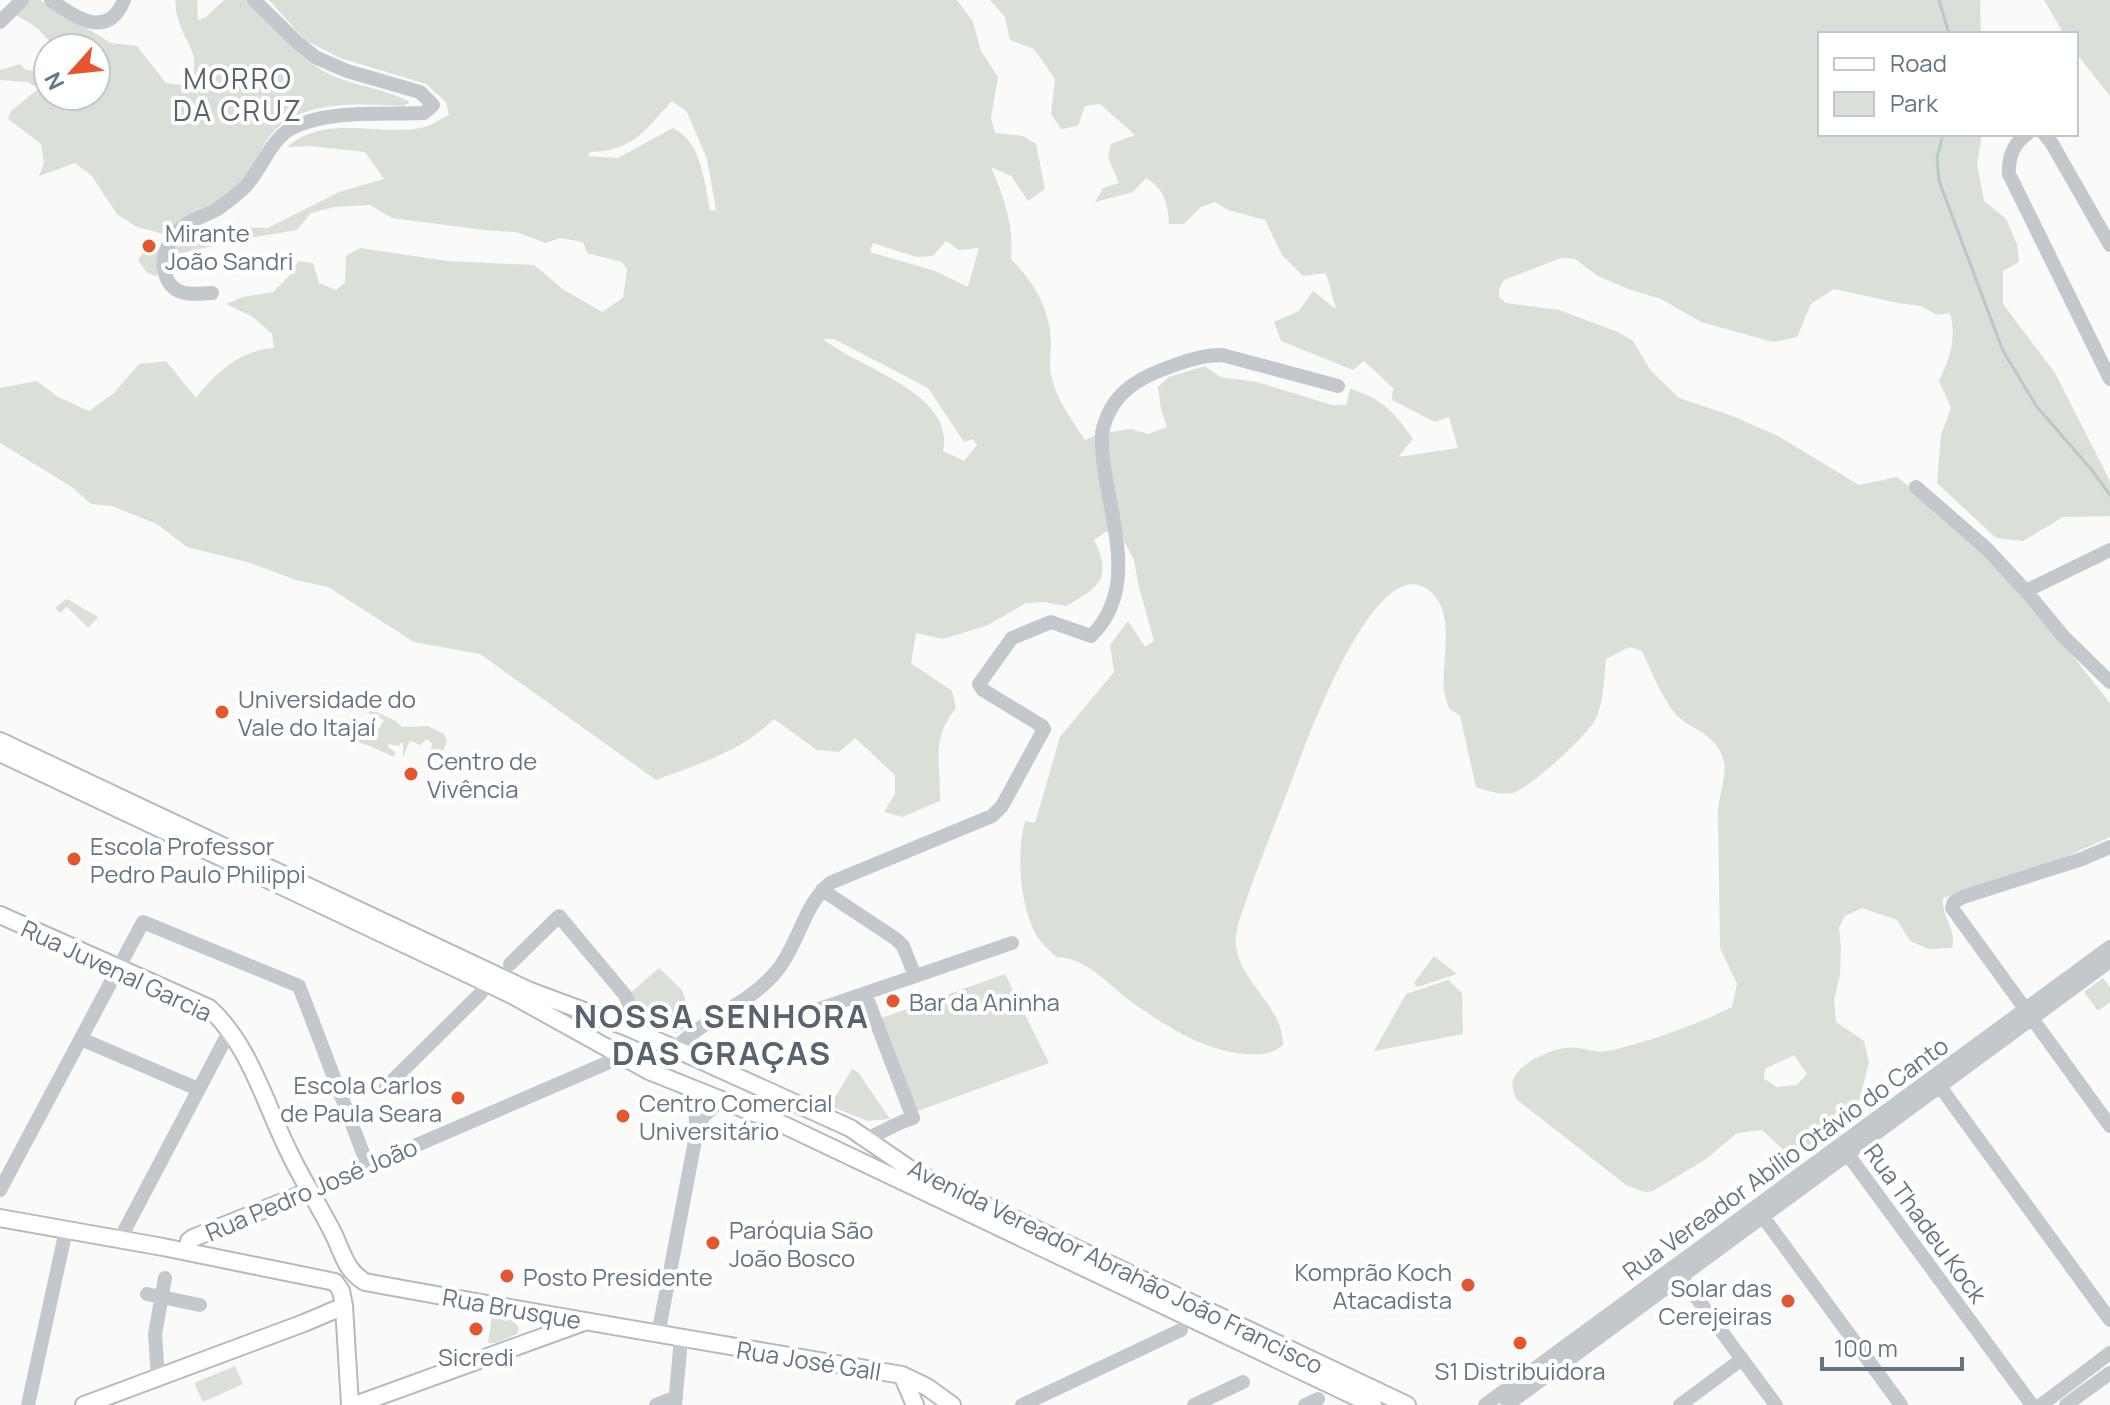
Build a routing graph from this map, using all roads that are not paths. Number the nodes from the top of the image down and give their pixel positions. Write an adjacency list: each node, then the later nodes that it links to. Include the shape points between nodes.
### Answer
1 (22, 0): 5 (street)
2 (51, 0): 3 (street, via 92,23 115,16)
3 (124, 0)
4 (254, 0): 9 (street, via 315,57 420,92 433,105 424,113 369,113 287,131 247,184 183,227 164,254 171,286 193,295)
5 (0, 22)
6 (2024, 136): 10 (street, via 2010,156 2009,174)
7 (2046, 136): 8 (street)
8 (2110, 245)
9 (212, 293)
10 (2110, 379)
11 (1338, 386): 18 (street, via 1222,355 1185,362 1130,384 1112,406 1102,433 1118,562 1113,601 1091,636 1051,622 1012,638 979,684 1044,729 1002,806 992,816 848,874)
12 (1916, 487): 14 (street)
13 (2110, 550): 14 (street)
14 (2026, 591): 15 (street)
15 (2110, 682)
16 (2, 752): 30 (main road, Avenida Vereador Abrahão João Francisco, via 530,991); 34 (main road, Avenida Vereador Abrahão João Francisco, via 519,999)
17 (2110, 847): 29 (street, via 1954,902 1955,914)
18 (822, 890): 25 (street, via 896,939); 33 (street, via 779,968)
19 (0, 916): 24 (main road, Rua Juvenal Garcia)
20 (1012, 943): 25 (street)
21 (2110, 947): 29 (street, Rua Vereador Abílio Otávio do Canto)
22 (2110, 961): 29 (street, Rua Vereador Abílio Otávio do Canto)
23 (510, 964): 30 (street, via 559,916 625,995)
24 (119, 967): 31 (main road, Rua Juvenal Garcia, via 209,1008); 32 (street); 45 (street, via 143,922 299,986)
25 (915, 976): 27 (street)
26 (481, 993): 36 (street)
27 (865, 993): 28 (street); 42 (street, via 913,1118)
28 (819, 1009)
29 (2028, 1014): 35 (street, Rua Vereador Abílio Otávio do Canto); 40 (street)
30 (627, 1027): 33 (main road, Avenida Vereador Abrahão João Francisco); 34 (main road, via 614,1037)
31 (229, 1032): 37 (street); 47 (main road, Rua Juvenal Garcia)
32 (81, 1039): 37 (street); 46 (street)
33 (675, 1049): 42 (main road, Avenida Vereador Abrahão João Francisco)
34 (617, 1055): 38 (main road, Avenida Vereador Abrahão João Francisco); 45 (street, Rua Pedro José João)
35 (1937, 1081): 43 (street, Rua Vereador Abílio Otávio do Canto); 62 (street)
36 (386, 1087)
37 (198, 1089): 51 (street)
38 (689, 1089): 39 (main road, Avenida Vereador Abrahão João Francisco); 41 (street)
39 (720, 1101): 41 (street); 44 (main road, Avenida Vereador Abrahão João Francisco)
40 (2110, 1126)
41 (697, 1130): 57 (street)
42 (867, 1138): 44 (main road); 87 (main road, Avenida Vereador Abrahão João Francisco, via 936,1182)
43 (1844, 1150): 48 (street, Rua Vereador Abílio Otávio do Canto); 92 (street, Rua Thadeu Kock)
44 (838, 1151): 86 (main road, Avenida Vereador Abrahão João Francisco)
45 (368, 1166): 47 (street, Rua Pedro José João)
46 (0, 1190)
47 (310, 1191): 52 (main road, Rua Pedro José João, via 193,1238); 55 (main road, Rua Juvenal Garcia, via 346,1265)
48 (1759, 1212): 53 (street, Rua Vereador Abílio Otávio do Canto); 91 (street)
49 (0, 1219): 50 (main road)
50 (66, 1230): 51 (main road); 78 (street)
51 (120, 1239): 52 (main road)
52 (188, 1252): 59 (main road, via 325,1278 335,1282)
53 (1677, 1272): 71 (street); 76 (street, Rua Vereador Abílio Otávio do Canto)
54 (165, 1278): 56 (street)
55 (365, 1282): 60 (main road, Rua Brusque)
56 (154, 1296): 58 (street); 74 (street)
57 (662, 1304): 64 (street); 67 (street)
58 (200, 1305)
59 (344, 1306): 74 (main road); 80 (main road)
60 (519, 1310): 61 (main road, Rua Brusque); 69 (main road, via 527,1324)
61 (545, 1313): 63 (main road, Rua Brusque); 66 (main road, via 537,1327)
62 (2110, 1320)
63 (586, 1321): 64 (main road, Rua Brusque); 66 (main road)
64 (628, 1330): 67 (main road, Rua Brusque)
65 (1181, 1330): 84 (street)
66 (549, 1334): 69 (main road)
67 (658, 1335): 68 (main road, Rua José Gall)
68 (681, 1339): 73 (main road, Rua José Gall); 77 (street)
69 (522, 1344): 80 (main road)
70 (2110, 1353): 93 (street)
71 (1742, 1359): 89 (street); 90 (street)
72 (2110, 1373): 94 (street)
73 (902, 1375): 82 (main road); 83 (main road, Rua José Gall)
74 (158, 1378): 79 (main road)
75 (1243, 1382): 85 (street)
76 (1513, 1396): 88 (street, Rua Vereador Abílio Otávio do Canto)
77 (675, 1401): 81 (street)
78 (28, 1405)
79 (84, 1405)
80 (352, 1405)
81 (656, 1405)
82 (915, 1405)
83 (952, 1405)
84 (1022, 1405)
85 (1194, 1405)
86 (1373, 1405)
87 (1407, 1405)
88 (1485, 1405)
89 (1680, 1405)
90 (1776, 1405)
91 (1901, 1405)
92 (2032, 1405)
93 (2041, 1405)
94 (2066, 1405)

